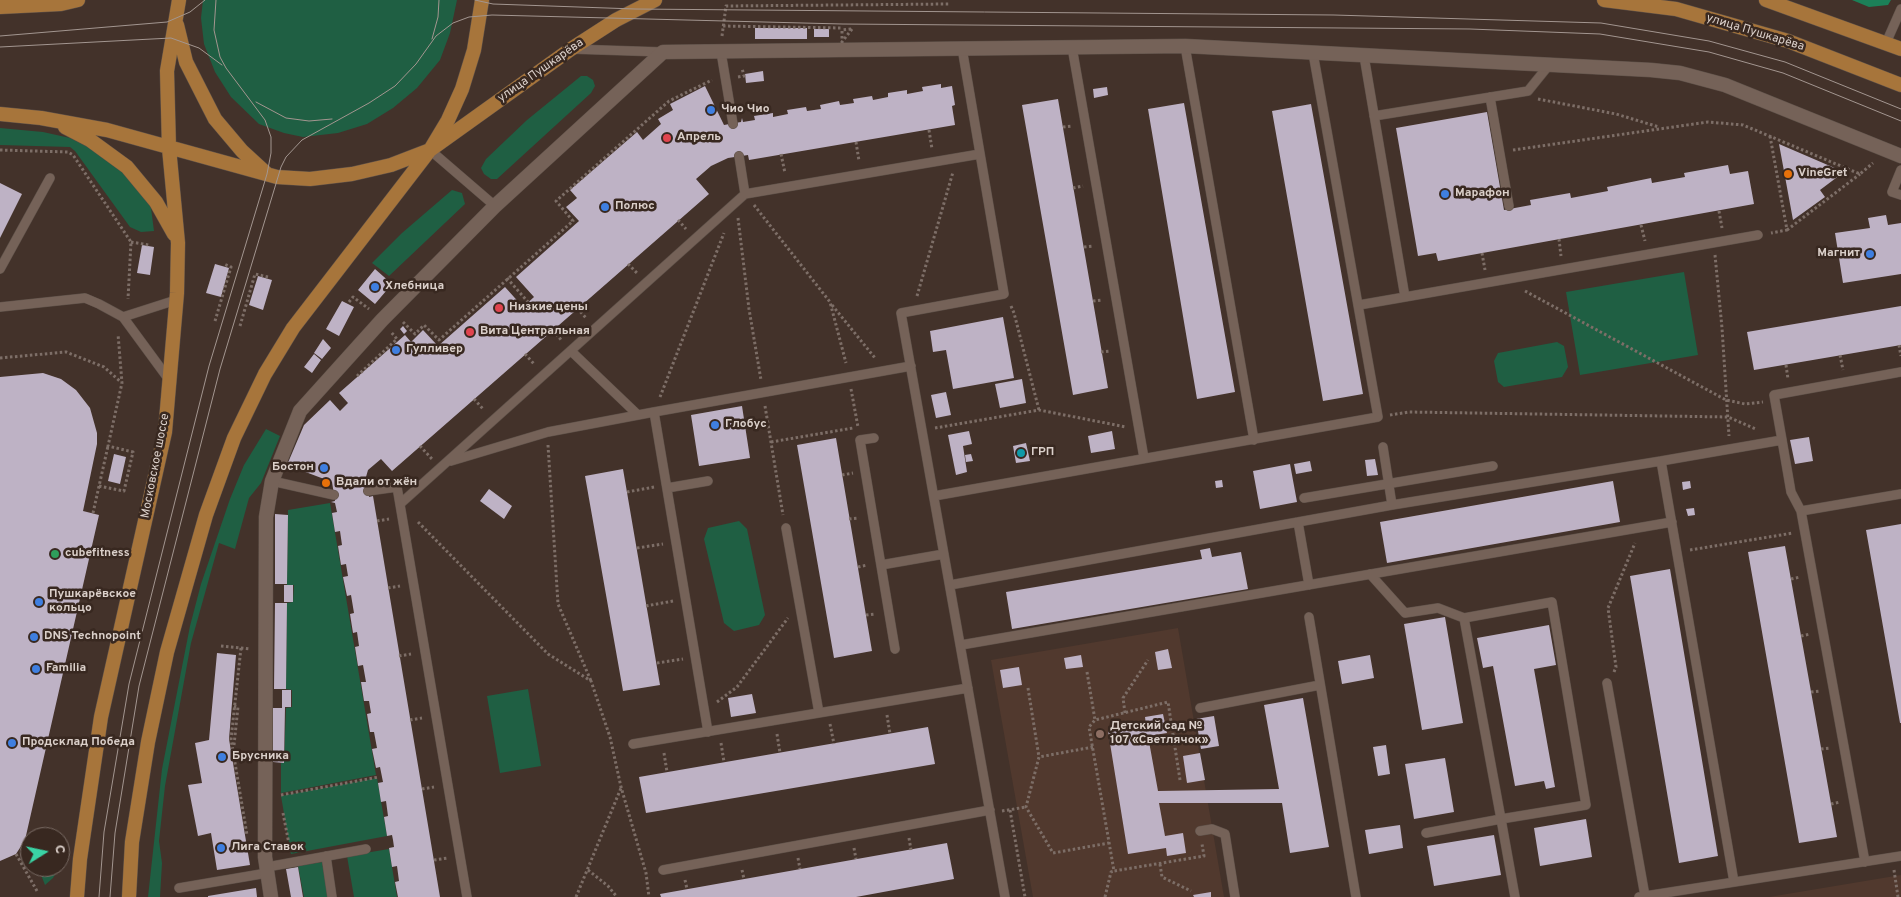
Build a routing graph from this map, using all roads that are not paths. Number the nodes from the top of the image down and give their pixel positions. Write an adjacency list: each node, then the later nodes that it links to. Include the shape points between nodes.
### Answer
1 (78, 0): 7 (main road, via 61,4)
2 (180, 0): 9 (main road, Московское шоссе)
3 (482, 0): 28 (main road, via 474,50 462,89)
4 (655, 0): 14 (main road, улица Пушкарёва)
5 (1604, 0): 21 (main road, улица Пушкарёва, via 1676,9 1770,36)
6 (1766, 0): 10 (main road)
7 (0, 6)
8 (1901, 8): 10 (lane)
9 (176, 20): 27 (main road, Московское шоссе, via 167,71); 33 (main road, via 186,62 211,111 228,136)
10 (1886, 43): 15 (main road)
11 (1185, 46): 12 (street); 18 (street); 54 (lane)
12 (1072, 47): 13 (street); 57 (lane)
13 (962, 48): 17 (street); 29 (lane)
14 (571, 49): 16 (lane); 28 (main road, улица Пушкарёва)
15 (1901, 49)
16 (663, 52): 17 (street); 37 (street)
17 (721, 52): 26 (lane)
18 (1313, 53): 19 (street); 44 (lane)
19 (1364, 56): 20 (street); 24 (lane)
20 (1549, 65): 22 (lane, via 1528,92); 31 (street, via 1651,70 1716,82)
21 (1901, 85)
22 (1490, 97): 24 (lane); 38 (lane)
23 (0, 114): 25 (main road)
24 (1374, 116): 42 (lane)
25 (42, 118): 27 (main road, via 107,130); 40 (main road, via 90,140 127,168 156,202)
26 (733, 124)
27 (168, 148): 33 (main road); 40 (main road, Московское шоссе)
28 (430, 150): 33 (main road, via 391,165 352,174 310,179); 37 (lane); 106 (main road, via 292,328 234,438 203,524 167,652 134,832)
29 (980, 154): 35 (lane); 48 (lane, via 1004,294 901,312)
30 (738, 156): 35 (lane)
31 (1901, 156)
32 (1901, 170): 36 (lane, via 1892,192)
33 (267, 174)
34 (50, 178): 41 (lane)
35 (745, 194): 47 (lane)
36 (1901, 196)
37 (495, 206): 61 (street, via 382,320 300,412)
38 (1509, 206)
39 (1758, 235): 42 (lane)
40 (178, 243): 43 (main road, Московское шоссе)
41 (0, 269)
42 (1405, 297): 44 (lane)
43 (176, 300): 46 (lane); 50 (main road, Московское шоссе)
44 (1359, 305): 54 (lane, via 1378,417)
45 (0, 307): 46 (lane, via 85,298)
46 (123, 317): 50 (lane)
47 (571, 350): 52 (lane); 59 (lane)
48 (911, 366): 51 (lane); 68 (lane)
49 (1901, 372): 55 (lane, via 1774,395)
50 (170, 380): 105 (main road, Московское шоссе, via 165,432 102,716)
51 (654, 412): 52 (lane); 64 (lane)
52 (638, 415): 59 (lane, via 548,432)
53 (874, 438): 77 (lane, via 860,440)
54 (1254, 440): 57 (lane)
55 (1782, 440): 58 (lane); 72 (lane, via 1791,492)
56 (1383, 447): 63 (lane)
57 (1144, 458): 68 (lane)
58 (1661, 461): 71 (lane); 74 (lane)
59 (447, 462): 70 (lane)
60 (1493, 466): 63 (lane)
61 (272, 481): 67 (lane); 100 (street, via 266,517)
62 (708, 481): 64 (lane)
63 (1389, 483): 69 (lane); 71 (lane)
64 (667, 487): 90 (lane)
65 (368, 491): 70 (lane, via 397,487)
66 (1901, 494): 72 (lane)
67 (334, 495)
68 (934, 496): 76 (lane)
69 (1304, 498)
70 (400, 504): 109 (lane)
71 (1392, 505): 73 (lane)
72 (1801, 511): 99 (lane)
73 (1298, 522): 79 (lane); 80 (lane)
74 (1672, 522): 78 (lane); 102 (lane)
75 (786, 528): 89 (lane)
76 (944, 554): 77 (lane); 80 (lane)
77 (881, 565): 84 (lane)
78 (1370, 574): 79 (lane); 82 (lane, via 1405,613 1438,608)
79 (1309, 584): 83 (lane)
80 (950, 585): 83 (lane)
81 (1309, 617): 86 (lane)
82 (1464, 618): 93 (lane); 93 (lane, via 1552,602 1586,805)
83 (960, 645): 87 (lane)
84 (895, 649)
85 (1607, 683): 104 (lane)
86 (1320, 685): 88 (lane); 112 (lane)
87 (968, 688): 89 (lane); 92 (lane)
88 (1200, 708)
89 (823, 712): 90 (lane)
90 (708, 732): 91 (lane)
91 (633, 744)
92 (990, 812): 101 (lane); 110 (lane)
93 (1501, 819): 95 (lane); 113 (lane)
94 (1200, 831): 111 (lane, via 1212,829 1224,834)
95 (1426, 833)
96 (366, 849): 97 (lane)
97 (326, 856): 100 (lane); 108 (lane)
98 (1896, 857): 99 (lane)
99 (1865, 862): 102 (lane)
100 (267, 870): 103 (lane); 107 (street)
101 (664, 870)
102 (1734, 882): 104 (lane)
103 (179, 894)
104 (1647, 896)
105 (77, 897)
106 (129, 897)
107 (271, 897)
108 (332, 897)
109 (467, 897)
110 (1005, 897)
111 (1235, 897)
112 (1356, 897)
113 (1515, 897)

